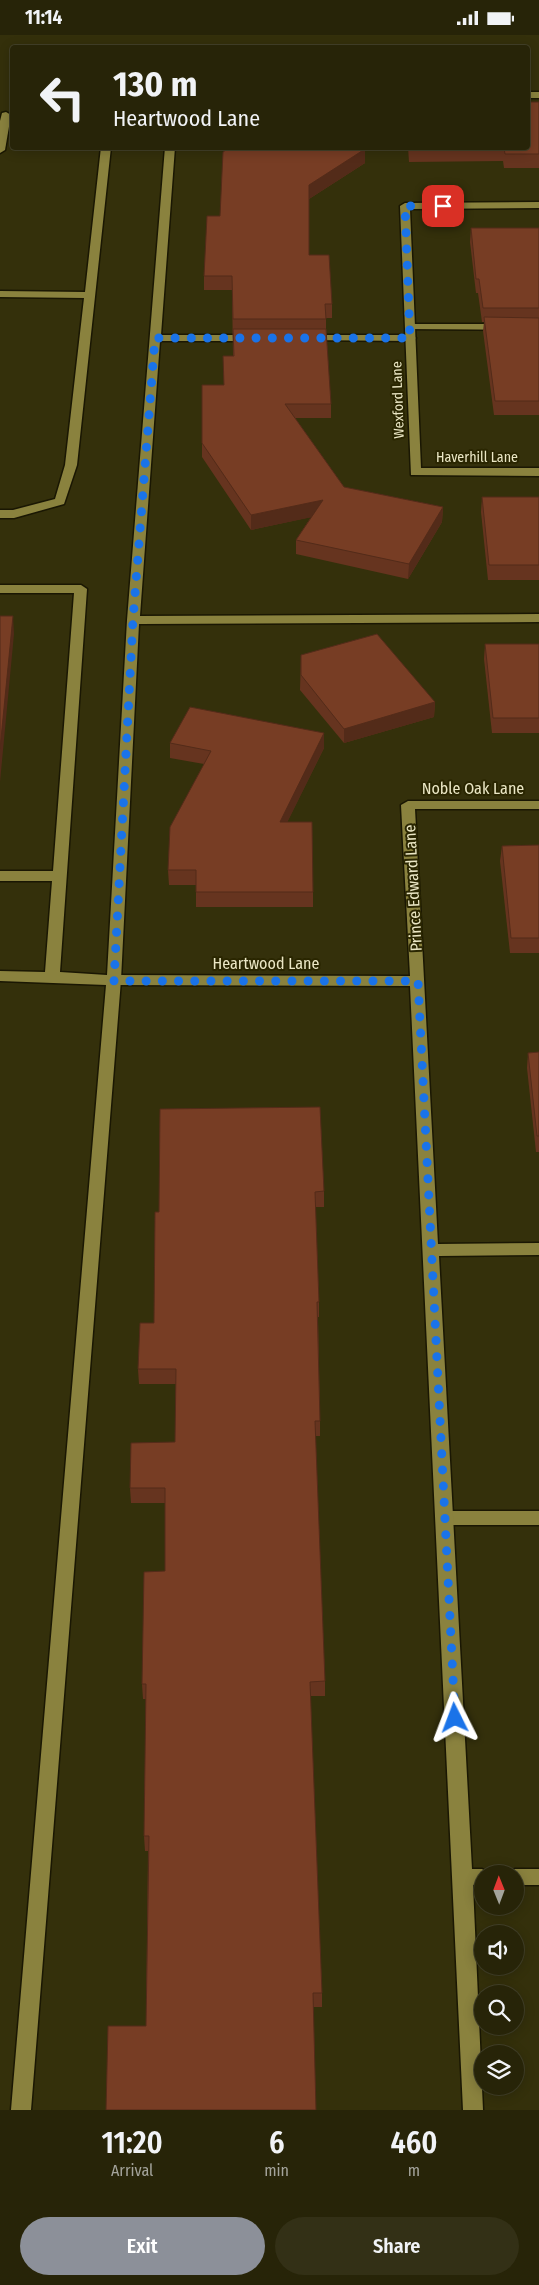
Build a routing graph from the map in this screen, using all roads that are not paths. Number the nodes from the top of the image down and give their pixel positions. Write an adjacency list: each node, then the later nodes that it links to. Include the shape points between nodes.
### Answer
1 (6, 115): 2 (street)
2 (0, 150)
3 (106, 150): 7 (street)
4 (170, 150): 10 (street)
5 (539, 205): 9 (street, Wexford Lane, via 405,206)
6 (0, 294): 7 (street)
7 (90, 295): 15 (street, via 71,465 60,501 14,514)
8 (539, 327): 9 (street)
9 (410, 333): 12 (street); 13 (street, Wexford Lane)
10 (155, 338): 11 (street); 18 (street)
11 (263, 338)
12 (293, 338)
13 (416, 472): 14 (street, Haverhill Lane)
14 (539, 472)
15 (0, 514)
16 (0, 589): 22 (street, via 81,589)
17 (539, 618): 18 (street)
18 (133, 620): 25 (street)
19 (408, 805): 20 (street, Noble Oak Lane); 26 (street, Prince Edward Lane)
20 (539, 805)
21 (0, 876): 22 (street)
22 (60, 876): 24 (street)
23 (0, 976): 24 (street, Heartwood Lane)
24 (52, 977): 25 (street, Heartwood Lane)
25 (114, 981): 26 (street, Heartwood Lane); 34 (street)
26 (418, 981): 28 (street, Prince Edward Lane)
27 (539, 1249): 28 (street)
28 (431, 1250): 29 (street, Prince Edward Lane)
29 (445, 1518): 30 (street); 31 (street, Prince Edward Lane)
30 (539, 1518)
31 (473, 1877): 35 (street, Prince Edward Lane)
32 (524, 1877): 33 (street)
33 (539, 1877)
34 (21, 2110)
35 (473, 2110)

